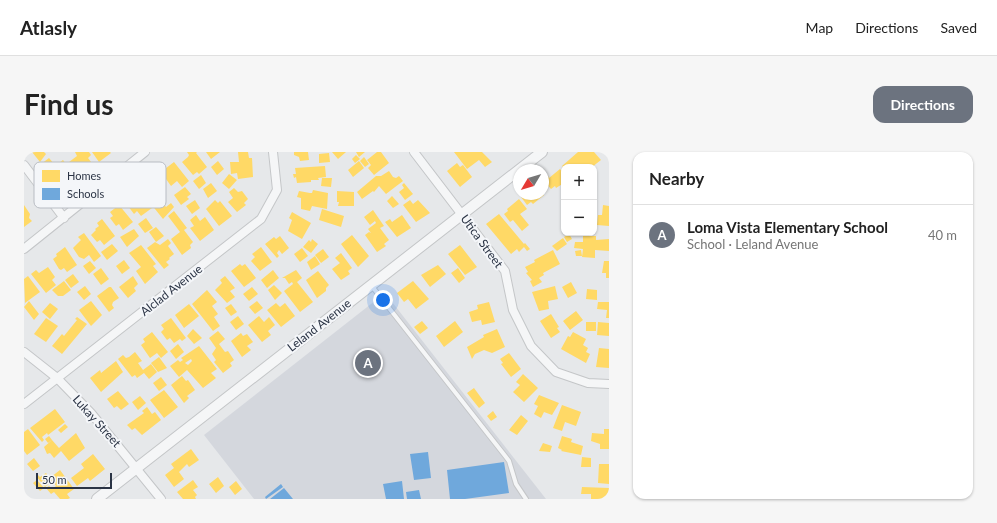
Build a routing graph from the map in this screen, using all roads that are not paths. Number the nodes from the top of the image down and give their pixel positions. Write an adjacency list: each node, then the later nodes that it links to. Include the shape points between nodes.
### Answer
1 (146, 152): 5 (street)
2 (273, 152): 15 (street, Alclad Avenue, via 276,190 261,219)
3 (414, 152): 10 (street, Utica Street)
4 (542, 152): 10 (street, Leland Avenue)
5 (134, 162)
6 (24, 165): 7 (street)
7 (34, 178)
8 (56, 208): 11 (street)
9 (76, 208): 11 (street)
10 (463, 214): 13 (street, Leland Avenue); 16 (street, Utica Street, via 504,271 513,310 531,346 556,372 588,383)
11 (64, 218): 12 (street)
12 (24, 249)
13 (371, 285): 18 (street, Leland Avenue); 21 (lane, via 509,461 516,484)
14 (24, 352): 15 (street, Lukay Street)
15 (57, 378): 17 (street, Alclad Avenue); 18 (street, Lukay Street, via 91,413)
16 (609, 384)
17 (24, 404)
18 (137, 468): 19 (street, Leland Avenue); 20 (street, Lukay Street)
19 (97, 499)
20 (161, 499)
21 (526, 499)

